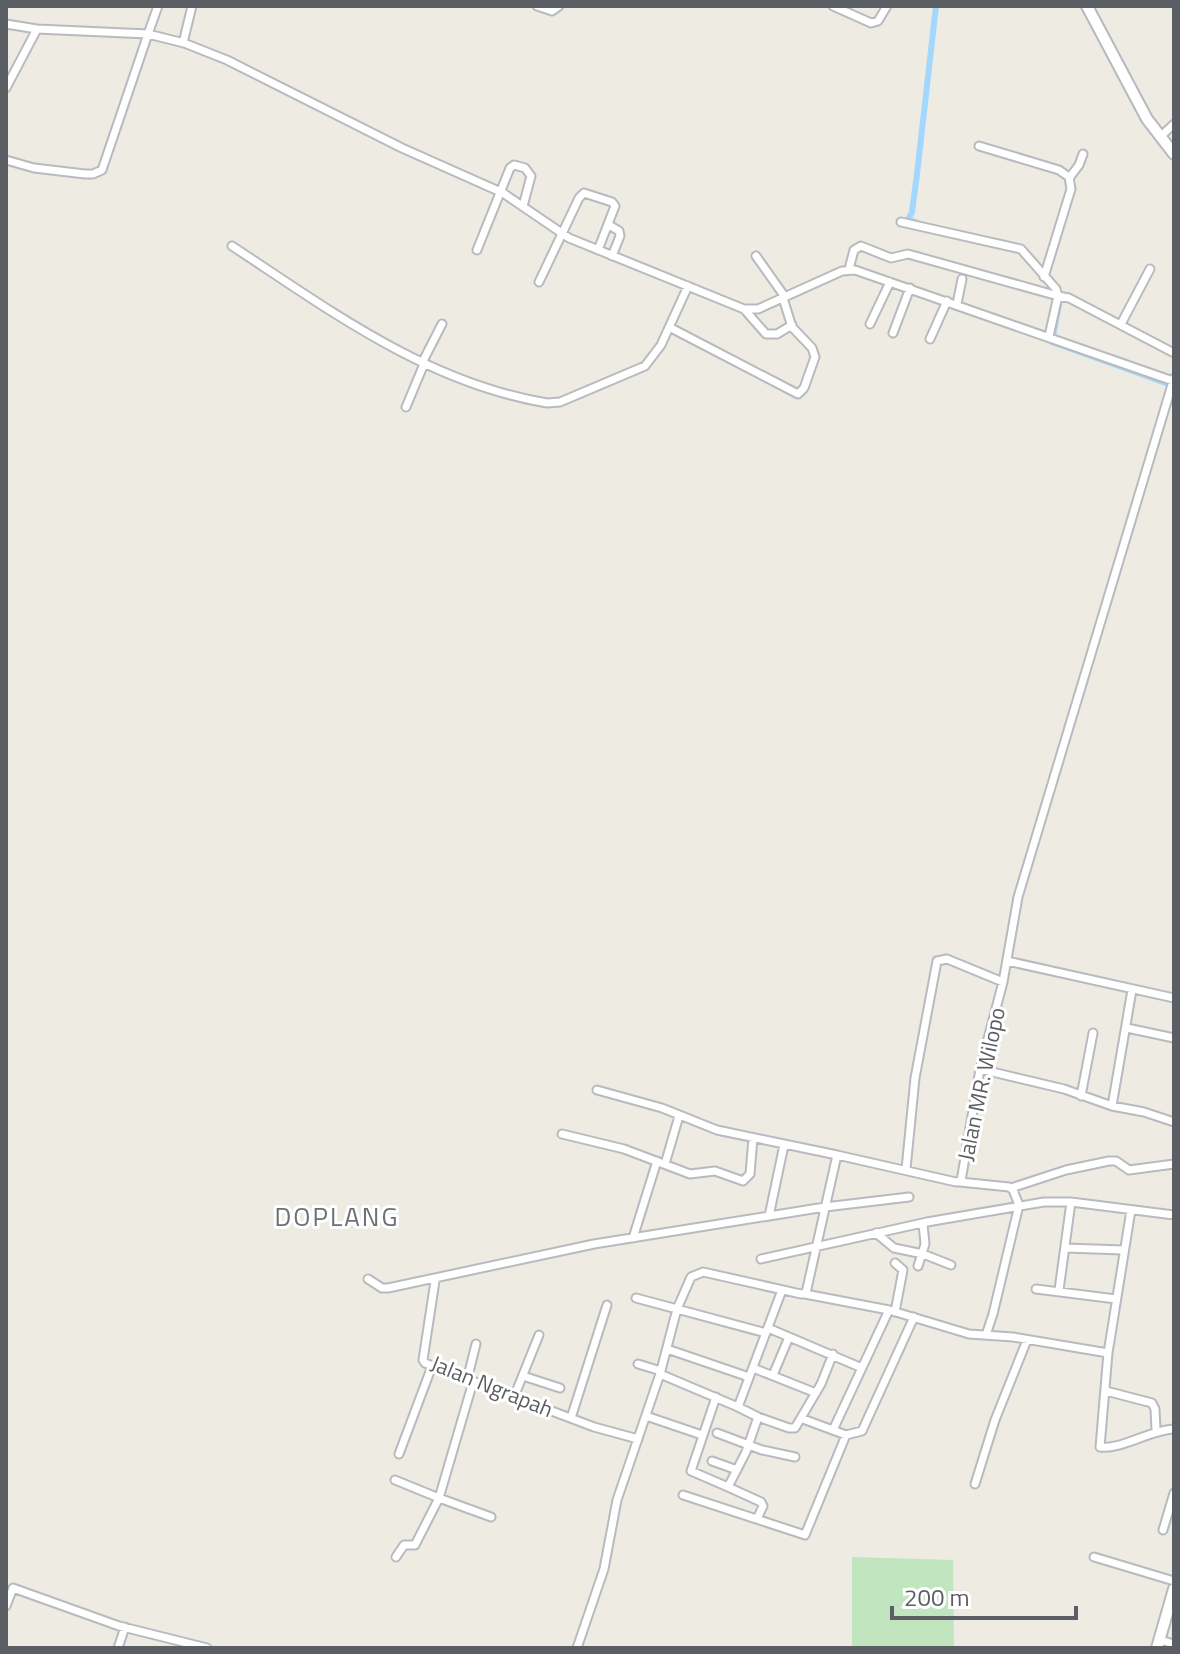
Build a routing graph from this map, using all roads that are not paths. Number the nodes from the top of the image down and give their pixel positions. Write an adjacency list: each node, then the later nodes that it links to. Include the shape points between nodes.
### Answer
1 (158, 6): 12 (street)
2 (192, 6): 13 (street)
3 (537, 6): 4 (street, via 552,11)
4 (559, 6)
5 (833, 6): 9 (street)
6 (858, 6): 9 (street)
7 (887, 6): 9 (street, via 875,23)
8 (1087, 6): 17 (street)
9 (854, 16)
10 (6, 24): 11 (street)
11 (37, 29): 12 (street); 14 (street)
12 (148, 34): 13 (street); 21 (street, via 102,170 85,174)
13 (183, 43): 23 (street)
14 (9, 72): 15 (street)
15 (6, 88)
16 (1174, 124): 17 (street)
17 (1160, 137): 20 (street)
18 (979, 146): 22 (street)
19 (1083, 154): 22 (street)
20 (1174, 154)
21 (6, 160)
22 (1070, 177): 35 (street)
23 (500, 192): 24 (street); 24 (street, via 512,166 525,168 531,180); 29 (street)
24 (523, 206): 27 (street)
25 (901, 222): 35 (street, via 1021,249)
26 (609, 225): 27 (street, via 614,204 584,193); 30 (street); 31 (street, via 620,236)
27 (563, 234): 30 (street); 37 (street)
28 (232, 246): 55 (street)
29 (477, 250)
30 (598, 250): 31 (street)
31 (612, 256): 39 (street)
32 (756, 256): 42 (street)
33 (849, 269): 38 (street); 41 (street, via 854,250 861,246 887,257 908,254); 42 (street)
34 (1150, 269): 48 (street)
35 (1046, 273): 41 (street)
36 (962, 279): 44 (street)
37 (539, 282)
38 (890, 282): 40 (street); 47 (street)
39 (688, 286): 45 (street); 50 (street)
40 (910, 288): 43 (street); 51 (street)
41 (1061, 296): 48 (street); 52 (street)
42 (784, 298): 45 (street); 49 (street)
43 (947, 301): 44 (street); 53 (street)
44 (957, 304): 52 (street)
45 (744, 309): 49 (street, via 766,334)
46 (442, 324): 55 (street)
47 (870, 324)
48 (1121, 324): 54 (street)
49 (792, 325): 50 (street, via 815,357 798,394)
50 (671, 328): 55 (street, via 645,366 553,403 473,384)
51 (893, 333)
52 (1051, 336): 56 (street)
53 (930, 339)
54 (1174, 353)
55 (423, 363): 57 (street)
56 (1172, 382): 58 (street, Jalan MR. Wilopo, via 1018,897)
57 (406, 407)
58 (1007, 961): 59 (street, Jalan MR. Wilopo); 60 (street)
59 (1003, 982): 65 (street, Jalan MR. Wilopo); 77 (street, via 947,959 937,961 915,1078)
60 (1132, 990): 61 (street); 62 (street)
61 (1174, 998)
62 (1127, 1028): 64 (street); 68 (street)
63 (1093, 1033): 67 (street)
64 (1174, 1038)
65 (980, 1069): 67 (street); 78 (street, Jalan MR. Wilopo)
66 (597, 1090): 69 (street, Jalan MR. Wilopo)
67 (1081, 1096): 68 (street)
68 (1112, 1106): 70 (street)
69 (679, 1116): 72 (street, Jalan MR. Wilopo); 75 (street)
70 (1174, 1122)
71 (562, 1134): 75 (street)
72 (753, 1138): 73 (street, Jalan MR. Wilopo); 75 (street, via 750,1174 743,1181 715,1171 690,1174)
73 (784, 1145): 74 (street, Jalan MR. Wilopo); 86 (street)
74 (837, 1155): 77 (street, Jalan MR. Wilopo); 83 (street)
75 (661, 1163): 89 (street)
76 (1174, 1164): 79 (street, via 1129,1170 1109,1161)
77 (906, 1169): 78 (street, Jalan MR. Wilopo)
78 (960, 1182): 79 (street)
79 (1011, 1188): 82 (street)
80 (909, 1197): 83 (street)
81 (1071, 1202): 82 (street); 84 (street); 91 (street)
82 (1019, 1205): 87 (street); 112 (street)
83 (825, 1207): 86 (street); 90 (street)
84 (1131, 1210): 85 (street); 92 (street)
85 (1174, 1215)
86 (769, 1216): 89 (street)
87 (923, 1224): 88 (street); 93 (street)
88 (876, 1233): 90 (street); 93 (street, via 894,1248)
89 (633, 1238): 99 (street)
90 (819, 1245): 94 (street); 103 (street)
91 (1066, 1248): 92 (street); 102 (street)
92 (1123, 1250): 105 (street)
93 (923, 1254): 96 (street); 97 (street)
94 (761, 1259)
95 (895, 1263): 108 (street, via 903,1270)
96 (951, 1265)
97 (918, 1266)
98 (368, 1279): 99 (street, via 384,1288)
99 (433, 1279): 120 (street, Jalan Ngrapah, via 423,1360)
100 (1036, 1289): 102 (street)
101 (782, 1290): 103 (street); 107 (street, via 698,1272 688,1280); 110 (street)
102 (1059, 1290): 105 (street)
103 (805, 1294): 108 (street)
104 (636, 1298): 107 (street)
105 (1116, 1299): 117 (street)
106 (607, 1305): 136 (street)
107 (677, 1309): 110 (street); 116 (street)
108 (892, 1311): 109 (street); 122 (street)
109 (914, 1317): 112 (street); 143 (street, via 862,1431)
110 (767, 1330): 113 (street); 121 (street)
111 (539, 1335): 125 (street)
112 (986, 1335): 114 (street)
113 (789, 1337): 118 (street); 124 (street)
114 (1027, 1340): 117 (street); 151 (street)
115 (476, 1344): 127 (street)
116 (667, 1349): 123 (street); 126 (street)
117 (1108, 1353): 129 (street)
118 (833, 1354): 122 (street); 130 (street)
119 (638, 1364): 123 (street)
120 (432, 1366): 127 (street, Jalan Ngrapah); 146 (street)
121 (753, 1368): 124 (street); 126 (street)
122 (862, 1368): 139 (street)
123 (660, 1373): 132 (street); 134 (street)
124 (773, 1375): 130 (street)
125 (523, 1376): 128 (street); 131 (street)
126 (749, 1377): 133 (street)
127 (470, 1381): 131 (street, Jalan Ngrapah); 155 (street)
128 (560, 1388)
129 (1106, 1391): 140 (street, via 1152,1403); 140 (street, via 1100,1447)
130 (816, 1393): 137 (street)
131 (514, 1397): 136 (street, Jalan Ngrapah)
132 (716, 1397): 133 (street); 142 (street)
133 (738, 1407): 135 (street)
134 (646, 1416): 142 (street); 144 (street)
135 (758, 1417): 137 (street, via 789,1428); 145 (street)
136 (571, 1418): 144 (street, Jalan Ngrapah)
137 (803, 1419): 139 (street)
138 (1174, 1429): 140 (street)
139 (833, 1430): 143 (street)
140 (1156, 1430)
141 (717, 1433): 145 (street)
142 (702, 1435): 152 (street, via 691,1471)
143 (846, 1435): 157 (street, via 805,1535)
144 (638, 1439): 170 (street)
145 (748, 1446): 147 (street); 149 (street)
146 (399, 1454)
147 (795, 1457)
148 (712, 1461): 149 (street)
149 (737, 1470): 152 (street)
150 (395, 1480): 155 (street)
151 (975, 1484)
152 (728, 1487): 157 (street, via 758,1499 762,1504)
153 (1174, 1493): 158 (street)
154 (683, 1495): 157 (street)
155 (439, 1498): 156 (street); 159 (street, via 415,1545 404,1545)
156 (491, 1517)
157 (757, 1519)
158 (1163, 1530)
159 (396, 1557)
160 (1094, 1557): 161 (street)
161 (1174, 1581)
162 (9, 1587): 164 (street); 165 (street)
163 (1174, 1589): 166 (street)
164 (6, 1606)
165 (125, 1627): 168 (street); 169 (street)
166 (1158, 1644): 167 (street)
167 (1174, 1644)
168 (118, 1648)
169 (207, 1648)
170 (577, 1648)

